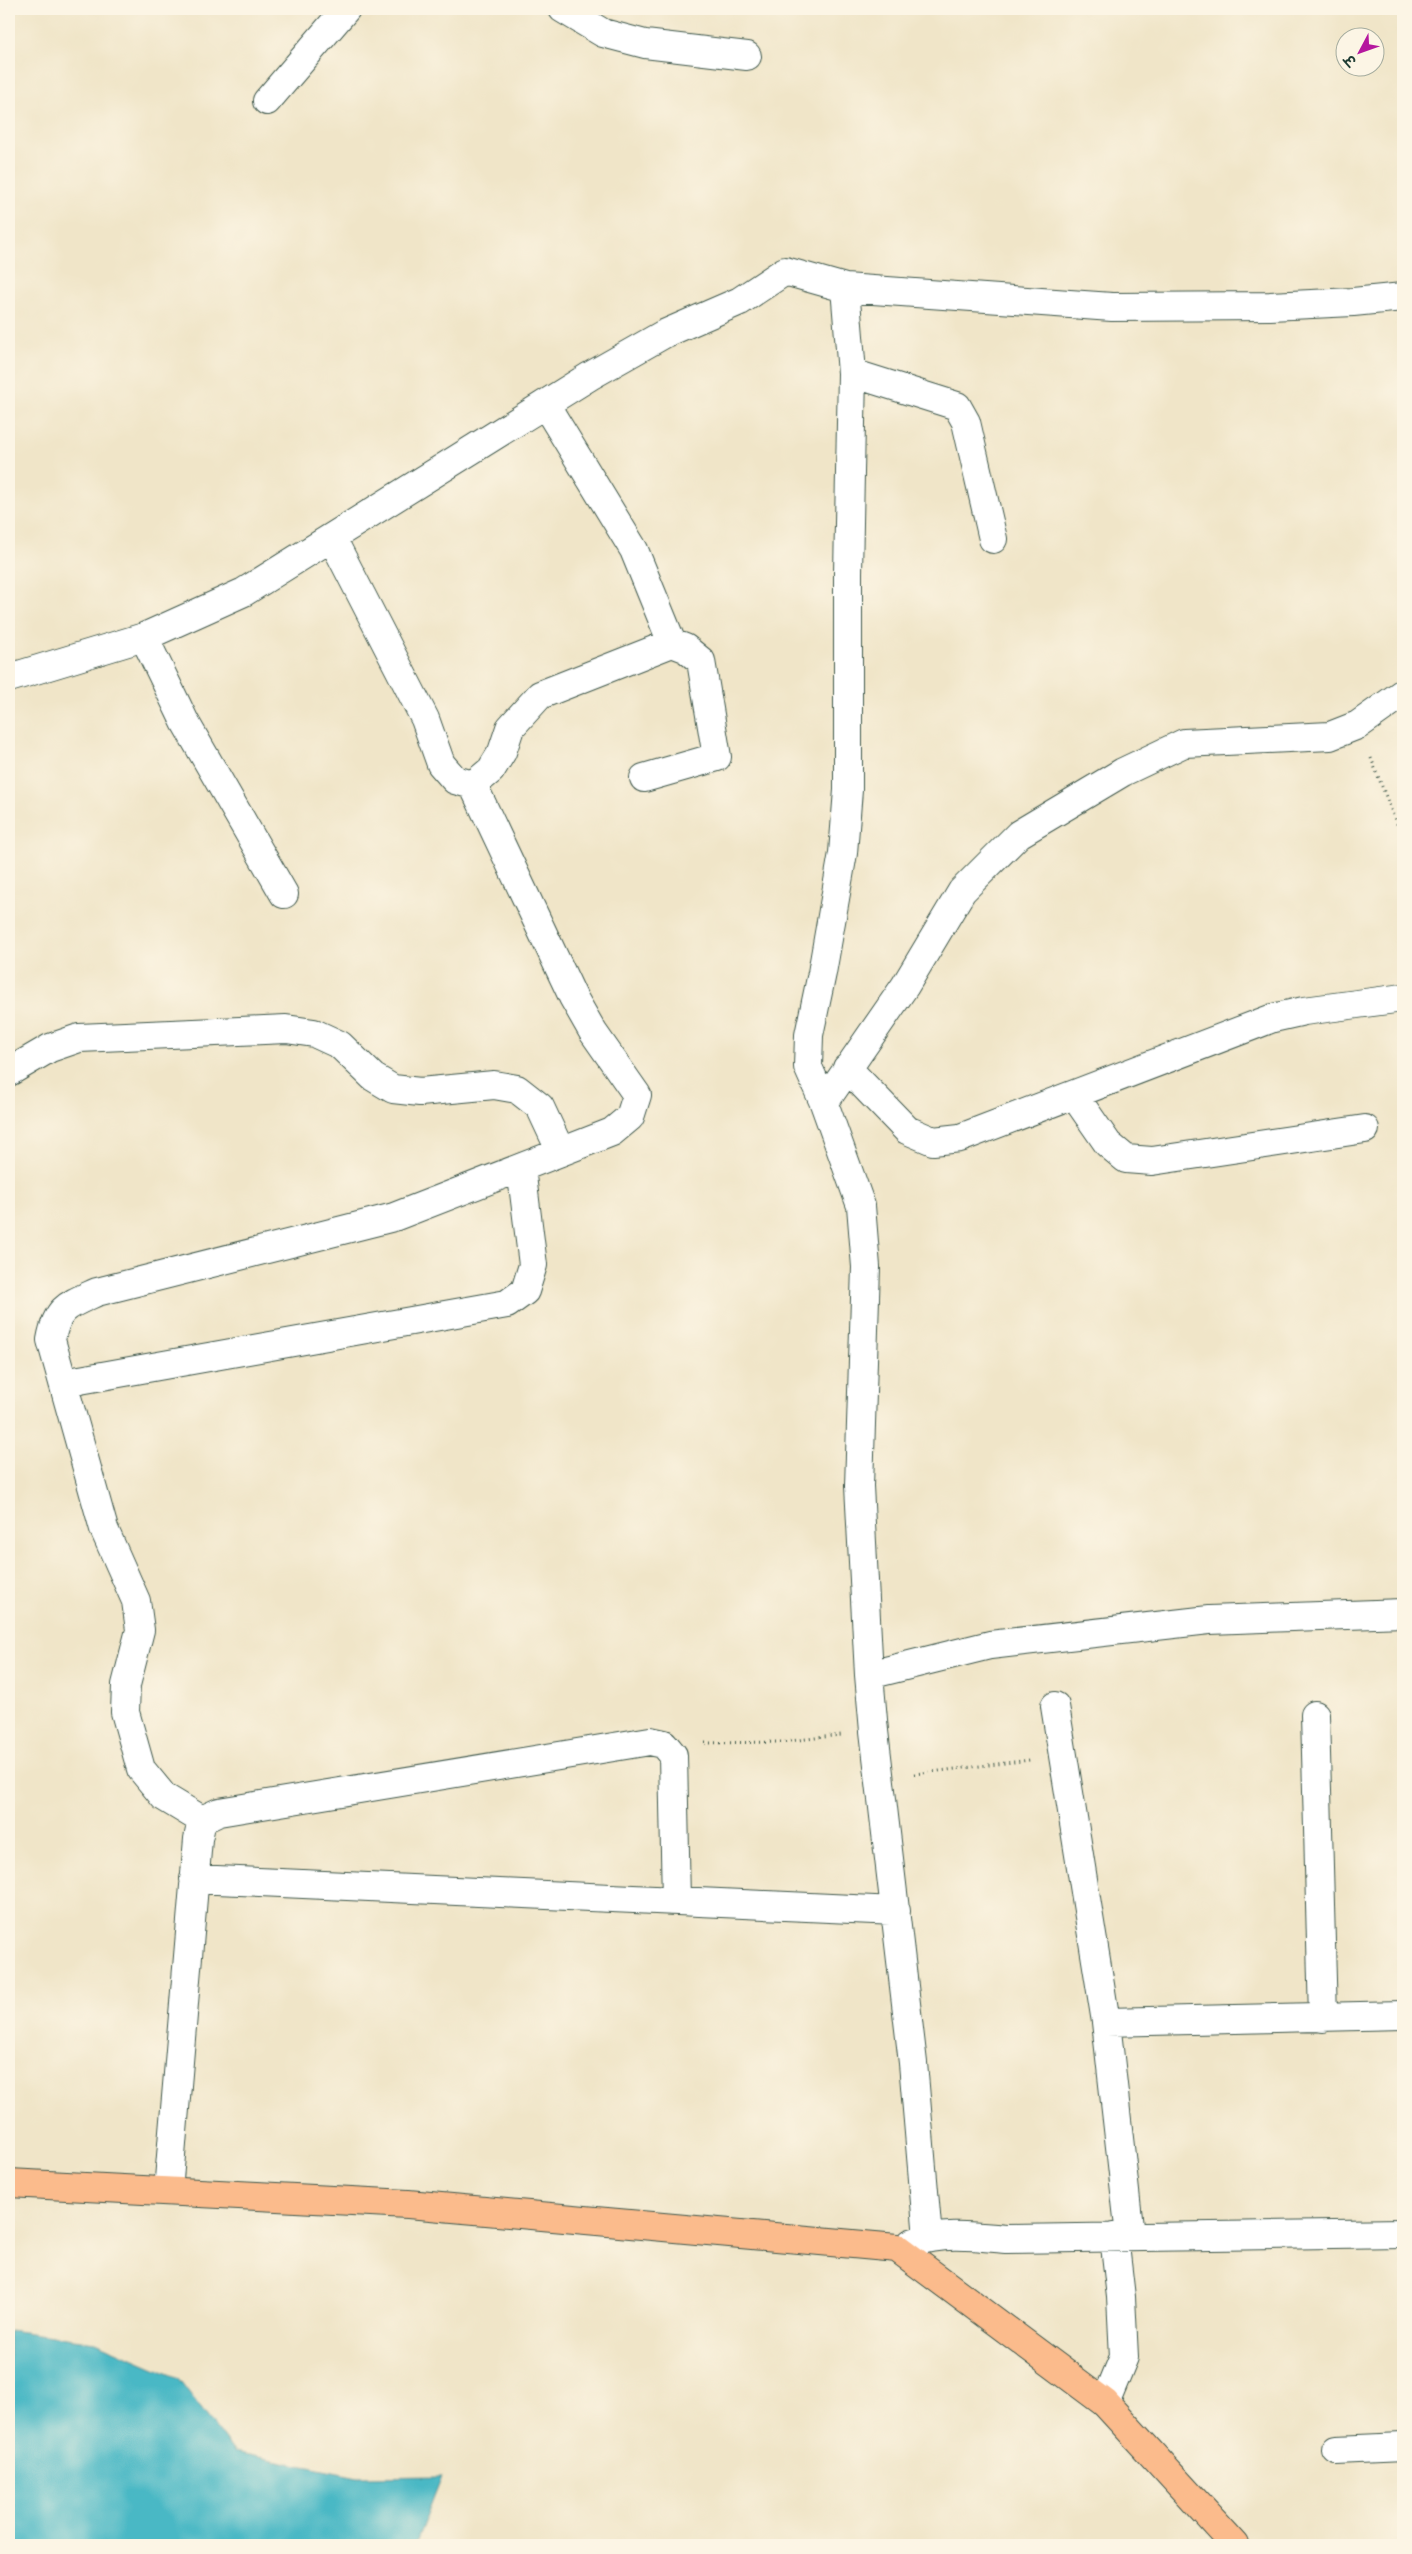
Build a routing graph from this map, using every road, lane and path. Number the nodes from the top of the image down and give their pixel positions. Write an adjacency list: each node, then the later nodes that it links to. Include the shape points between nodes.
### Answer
1 (346, 9): 4 (street)
2 (563, 9): 3 (street, via 603,33 645,44)
3 (747, 56)
4 (267, 101)
5 (845, 288): 6 (street, via 1112,307 1270,306); 7 (street); 8 (street, via 785,271 740,301 664,334)
6 (1403, 297)
7 (852, 373): 10 (street, via 956,406 966,422); 24 (street, via 848,790 843,853 809,1034 808,1067)
8 (544, 404): 9 (street); 12 (street, via 634,550)
9 (332, 538): 11 (street, via 244,592); 17 (street, via 425,718 441,764 455,780)
10 (992, 539)
11 (144, 637): 13 (street); 19 (street, via 185,722)
12 (672, 643): 16 (street, via 685,648 701,662 716,757); 17 (street, via 540,695 510,728 502,752 491,770)
13 (9, 678)
14 (1403, 693): 15 (street)
15 (1358, 725): 18 (path); 21 (street, via 1330,736 1184,743 1122,772 1019,834 962,891 905,986)
16 (644, 778)
17 (473, 785): 26 (street, via 573,997 637,1095 630,1117 612,1132)
18 (1403, 835)
19 (284, 894)
20 (1403, 998): 23 (street, via 1273,1018)
21 (847, 1068): 23 (street, via 907,1130 933,1141 960,1138); 24 (street)
22 (9, 1072): 26 (street, via 50,1048 79,1038 286,1029 314,1033 340,1045 373,1077 393,1089 420,1092 494,1085 517,1089 540,1107)
23 (1074, 1095): 25 (street, via 1108,1144 1126,1158 1152,1161)
24 (824, 1103): 30 (street, via 861,1206 865,1258 859,1486)
25 (1365, 1129)
26 (561, 1152): 27 (street)
27 (521, 1168): 28 (street, via 394,1217 97,1292 71,1303 55,1320 51,1340); 28 (street, via 533,1265 525,1291 506,1304)
28 (63, 1383): 37 (street, via 104,1529 136,1602 140,1630 126,1685 125,1712 140,1769 164,1797)
29 (1403, 1613): 30 (street, via 1209,1620 1000,1644)
30 (869, 1674): 33 (street)
31 (1055, 1706): 35 (street)
32 (1315, 1715): 42 (street)
33 (874, 1731): 34 (path, via 780,1742); 36 (street)
34 (664, 1744): 37 (street, via 650,1741 611,1747 219,1812); 39 (street, via 673,1755 675,1770)
35 (1063, 1756): 36 (path); 43 (street)
36 (880, 1778): 40 (street)
37 (202, 1820): 38 (street)
38 (194, 1879): 39 (street); 45 (street)
39 (676, 1901): 40 (street)
40 (896, 1911): 48 (street)
41 (1403, 2015): 42 (street)
42 (1323, 2018): 43 (street)
43 (1106, 2022): 47 (street)
44 (9, 2183): 45 (main road)
45 (168, 2191): 49 (main road, via 408,2204)
46 (1403, 2233): 47 (street)
47 (1122, 2236): 48 (street, via 1006,2239 955,2235); 50 (street, via 1124,2357)
48 (928, 2238): 49 (street)
49 (897, 2248): 50 (main road)
50 (1105, 2403): 53 (main road)
51 (1403, 2447): 52 (street)
52 (1336, 2450)
53 (1235, 2545)

